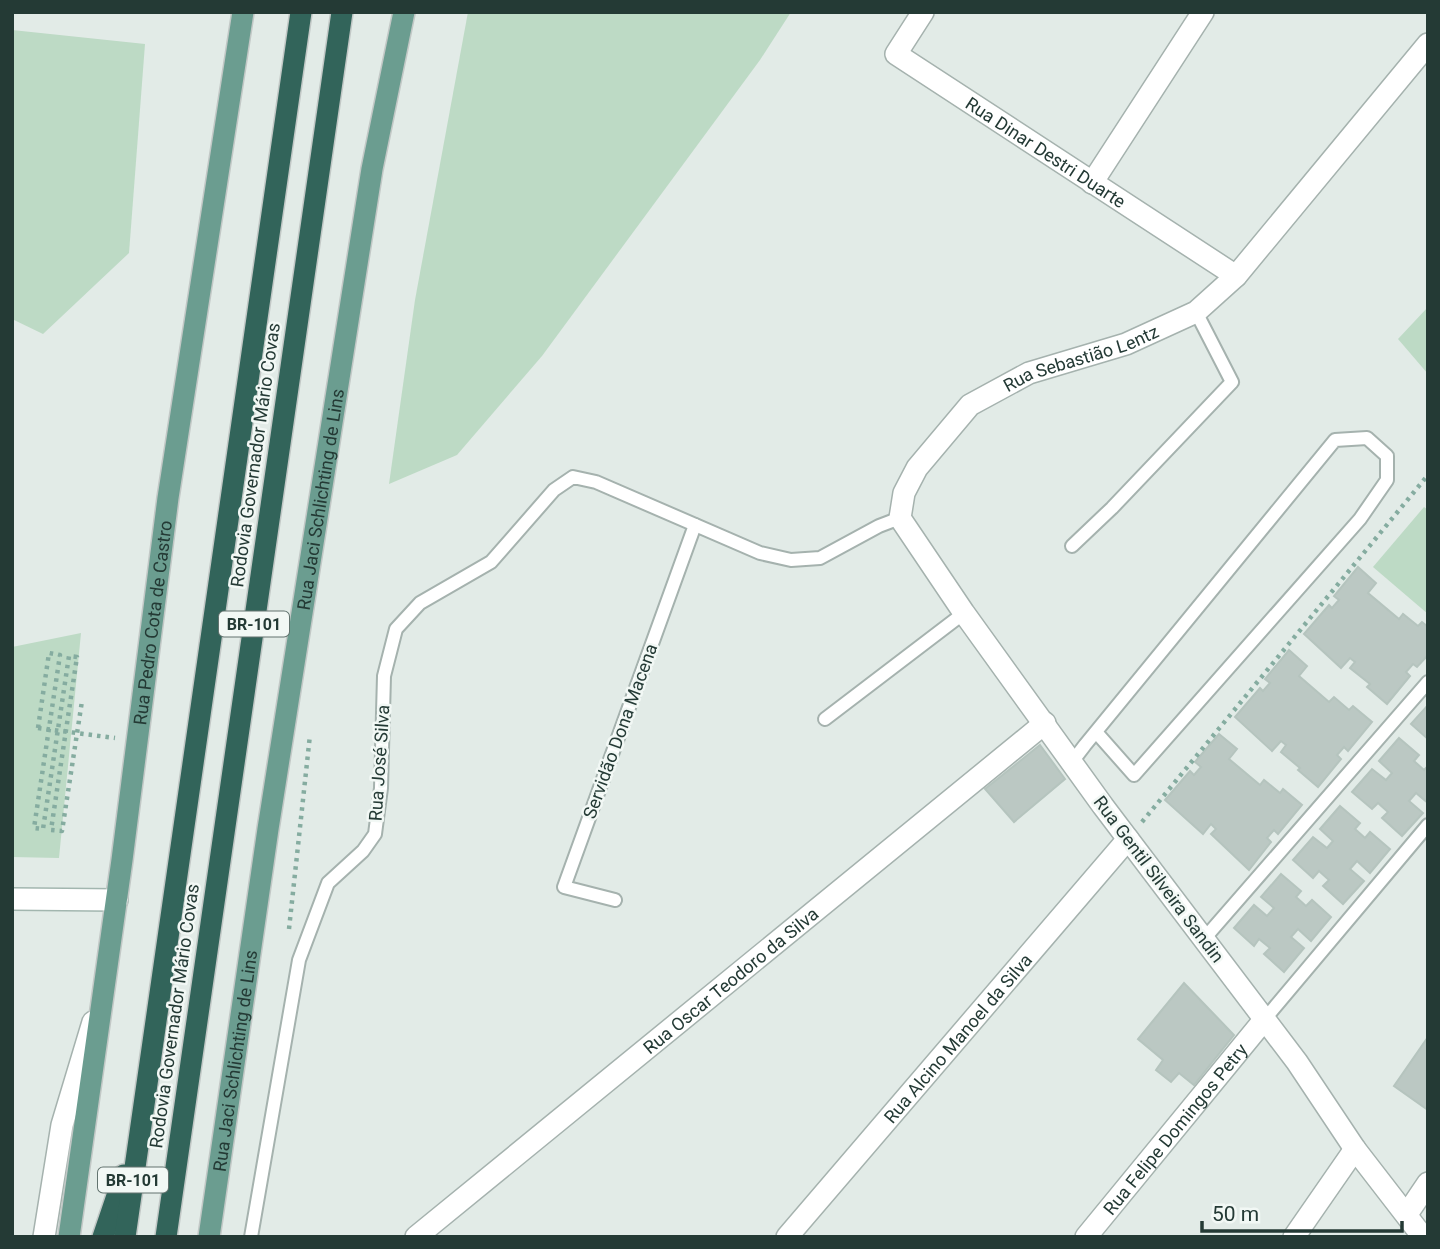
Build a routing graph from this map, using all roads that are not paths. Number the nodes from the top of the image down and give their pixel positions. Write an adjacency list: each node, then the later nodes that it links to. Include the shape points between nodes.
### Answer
1 (243, 12): 23 (main road, Rua Pedro Cota de Castro, via 170,485)
2 (301, 12): 28 (highway, Rodovia Governador Mário Covas / BR-101)
3 (342, 12): 36 (highway, Rodovia Governador Mário Covas / BR-101)
4 (404, 12): 37 (main road, Rua Jaci Schlichting de Lins, via 361,238)
5 (922, 12): 8 (street, Rua Dinar Destri Duarte, via 896,54)
6 (1203, 12): 8 (street)
7 (1428, 44): 9 (street, Rua Sebastião Lentz)
8 (1092, 183): 9 (street, Rua Dinar Destri Duarte)
9 (1236, 276): 10 (street, Rua Sebastião Lentz)
10 (1196, 312): 11 (street, Rua Sebastião Lentz, via 1126,344 1029,373 970,405 917,468 904,493); 13 (lane, via 1232,382)
11 (900, 518): 12 (lane, via 820,558 791,560 760,553); 14 (street, Rua Gentil Silveira Sandin)
12 (695, 525): 24 (lane, Servidão Dona Macena, via 564,887); 38 (lane, Rua José Silva, via 596,482 573,477 554,490 491,562 420,603 396,629 384,676 375,834 363,852 328,883 299,960)
13 (1072, 546)
14 (964, 612): 16 (lane); 17 (street, Rua Gentil Silveira Sandin)
15 (1428, 682): 25 (lane)
16 (825, 719)
17 (1045, 723): 19 (street, Rua Gentil Silveira Sandin); 39 (street, Rua Oscar Teodoro da Silva)
18 (1096, 732): 18 (lane, via 1335,440 1367,438 1387,456 1387,480 1360,519 1134,775); 19 (lane)
19 (1072, 762): 21 (street, Rua Gentil Silveira Sandin)
20 (1428, 825): 27 (lane)
21 (1128, 839): 25 (street, Rua Gentil Silveira Sandin); 40 (street, Rua Alcino Manoel da Silva)
22 (12, 899): 23 (street)
23 (117, 900): 26 (main road, Rua Pedro Cota de Castro)
24 (615, 900)
25 (1204, 939): 27 (street, Rua Gentil Silveira Sandin)
26 (103, 994): 32 (street, via 62,1125); 33 (main road, Rua Pedro Cota de Castro)
27 (1264, 1020): 29 (street, Rua Gentil Silveira Sandin); 41 (street, Rua Felipe Domingos Petry)
28 (141, 1123): 34 (highway); 35 (highway, Rodovia Governador Mário Covas / BR-101)
29 (1355, 1149): 31 (street, Rua Gentil Silveira Sandin); 42 (street)
30 (1428, 1183): 31 (street)
31 (1407, 1214): 43 (street, Rua Gentil Silveira Sandin)
32 (44, 1237)
33 (69, 1237)
34 (103, 1237)
35 (125, 1237)
36 (166, 1237)
37 (209, 1237)
38 (251, 1237)
39 (416, 1237)
40 (786, 1237)
41 (1086, 1237)
42 (1294, 1237)
43 (1423, 1237)

